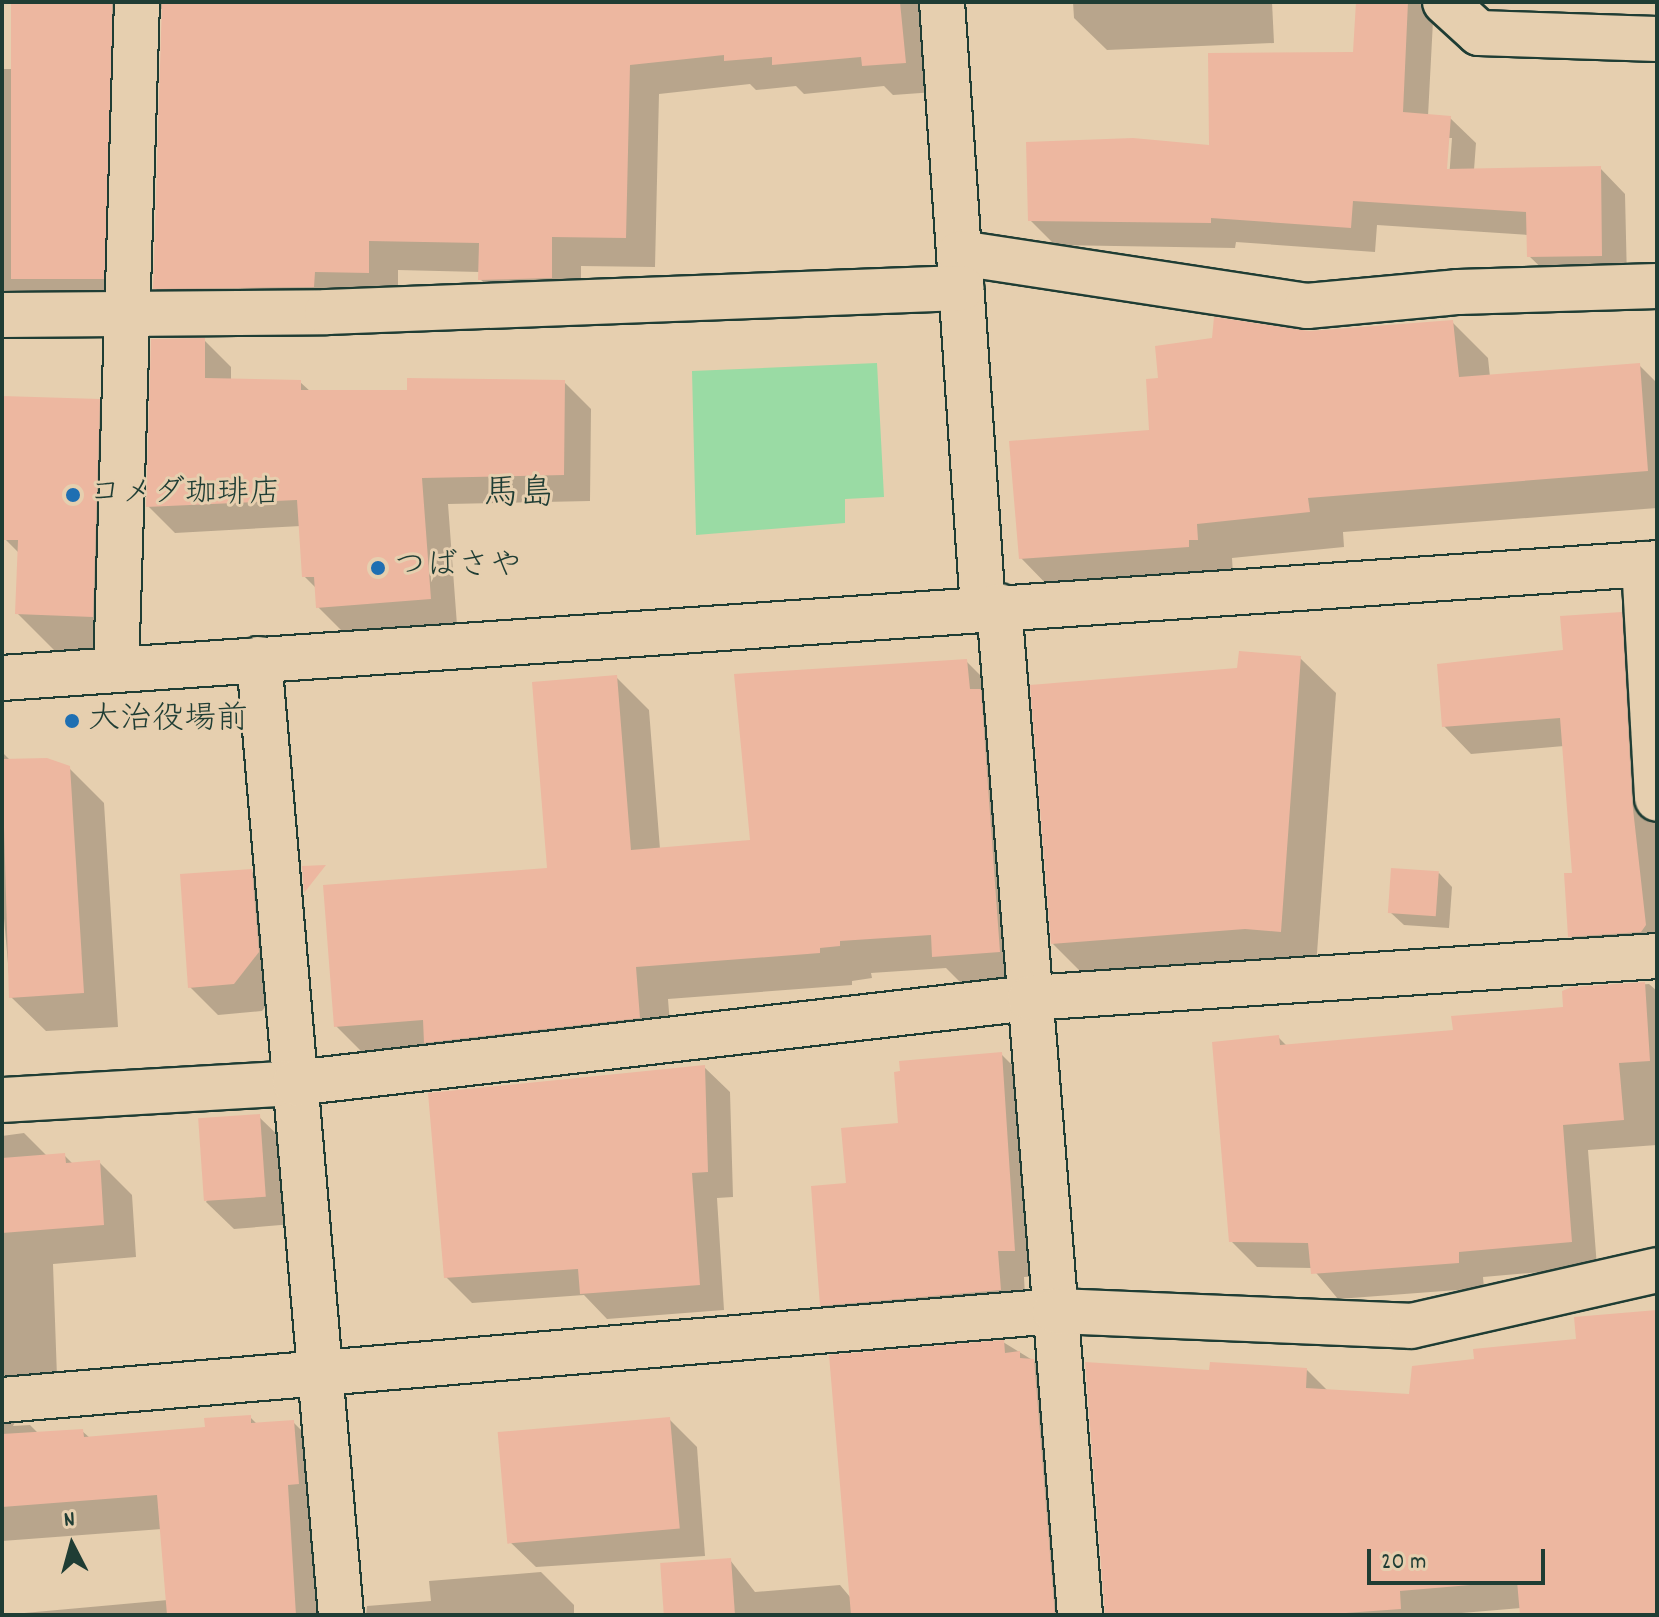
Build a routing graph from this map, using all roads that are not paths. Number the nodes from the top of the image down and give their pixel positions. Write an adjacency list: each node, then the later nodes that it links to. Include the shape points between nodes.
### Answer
1 (137, 2): 7 (street)
2 (942, 2): 5 (street)
3 (1445, 2): 4 (street, via 1479,33)
4 (1657, 39)
5 (961, 270): 6 (street, via 1307,306 1458,292); 7 (street, via 327,312); 10 (street)
6 (1657, 286)
7 (127, 314): 8 (street); 12 (street)
8 (2, 315)
9 (1650, 564): 10 (street); 14 (street)
10 (991, 607): 11 (street); 16 (street)
11 (259, 659): 12 (street); 17 (street)
12 (116, 670): 13 (street)
13 (2, 678)
14 (1657, 799)
15 (1657, 956): 16 (street)
16 (1030, 998): 17 (street); 20 (street)
17 (295, 1083): 18 (street); 21 (street)
18 (2, 1100)
19 (1657, 1270): 20 (street, via 1411,1326)
20 (1055, 1311): 21 (street); 24 (street)
21 (320, 1371): 22 (street); 23 (street)
22 (2, 1400)
23 (341, 1615)
24 (1080, 1615)

